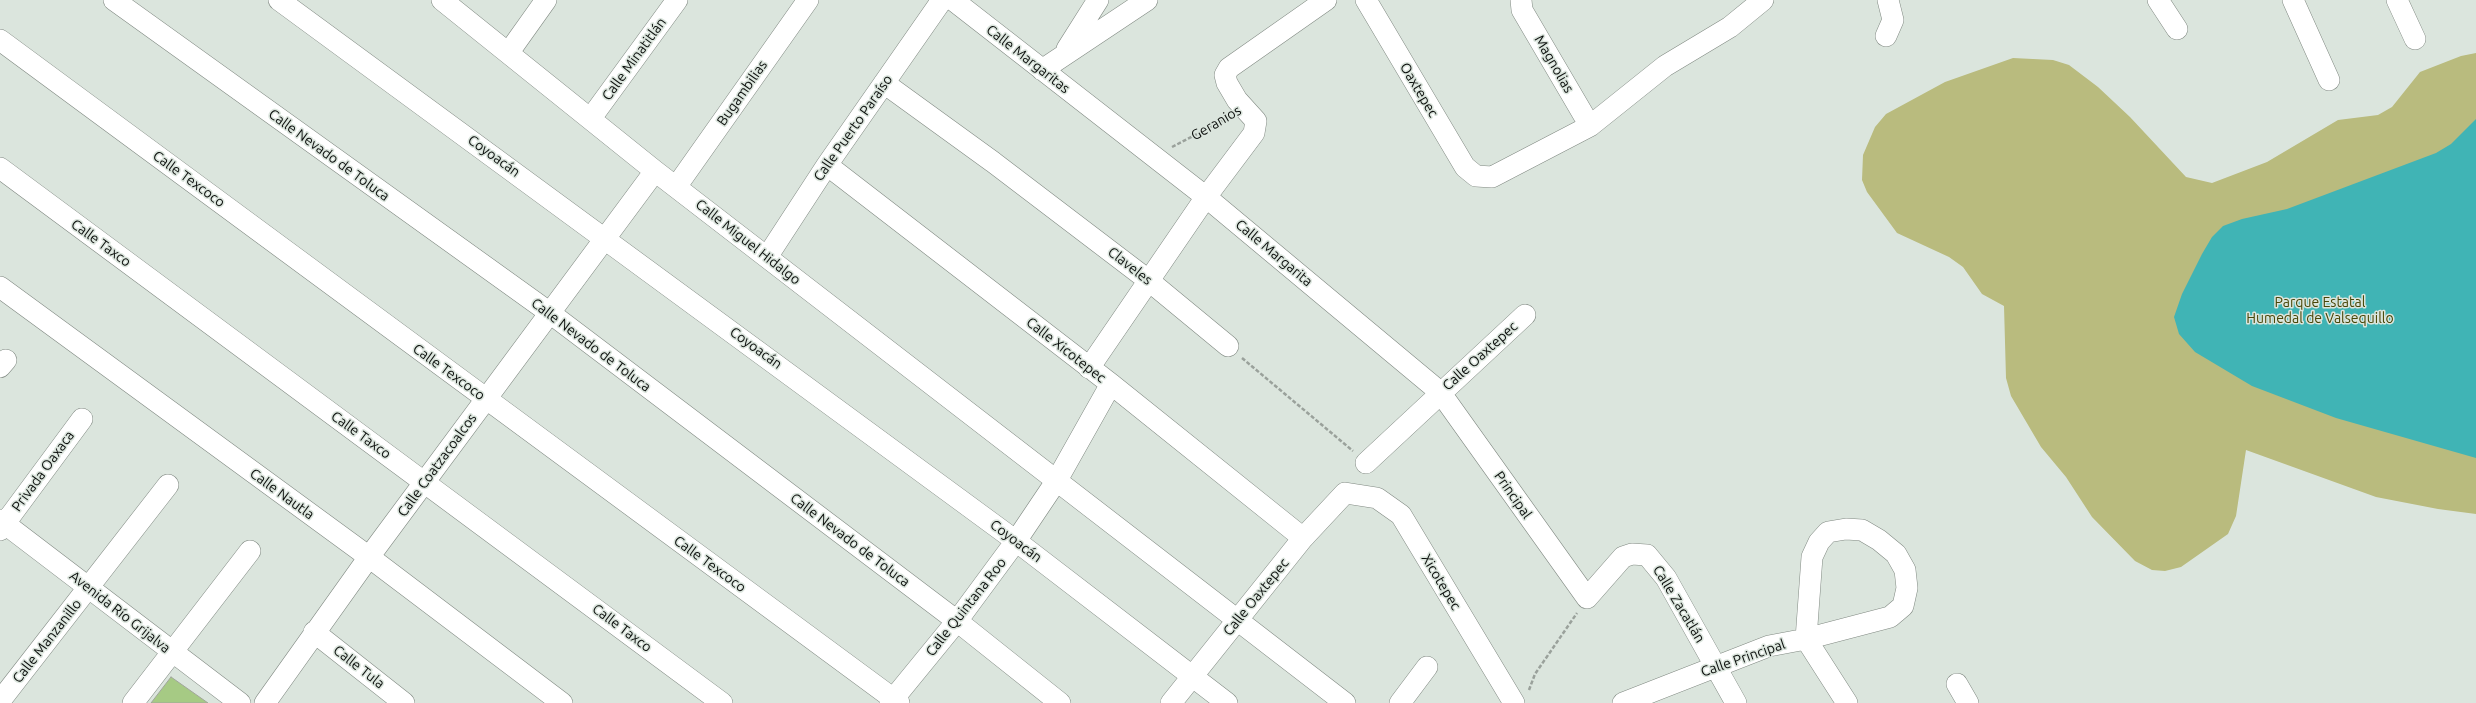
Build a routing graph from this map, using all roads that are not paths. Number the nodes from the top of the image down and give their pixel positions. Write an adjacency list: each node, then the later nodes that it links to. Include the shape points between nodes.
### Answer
1 (114, 0): 40 (street, Calle Nevado de Toluca)
2 (279, 0): 36 (street, Coyoacán)
3 (442, 0): 23 (street, Calle Miguel Hidalgo)
4 (546, 0): 23 (street)
5 (677, 0): 28 (street, Calle Minatitlán)
6 (808, 0): 34 (street, Bugambilias)
7 (942, 0): 27 (street, Calle Puerto Paraíso)
8 (953, 0): 25 (street, Calle Margaritas)
9 (1098, 0): 24 (street)
10 (1147, 0): 24 (street)
11 (1326, 0): 35 (street, Geranios, via 1229,68 1225,75 1237,100 1256,121 1254,132)
12 (1366, 0): 30 (street, Oaxtepec, via 1465,167 1476,176 1492,177)
13 (1520, 0): 30 (street, Magnolias, via 1522,10)
14 (1763, 0): 30 (street, via 1730,27 1665,66)
15 (1888, 0): 20 (street, via 1893,20)
16 (2158, 0): 19 (street)
17 (2397, 0): 21 (street)
18 (2298, 2): 26 (street)
19 (2177, 30)
20 (1886, 36)
21 (2415, 39)
22 (0, 40): 46 (street, Calle Texcoco)
23 (509, 52): 28 (street, Calle Miguel Hidalgo)
24 (1062, 56): 25 (street)
25 (1042, 70): 29 (street, Calle Margaritas)
26 (2329, 80)
27 (884, 83): 31 (street, Calle Puerto Paraíso); 38 (street, Claveles)
28 (591, 118): 33 (street, Calle Miguel Hidalgo)
29 (1104, 119): 35 (street, Calle Margarita)
30 (1590, 126)
31 (826, 165): 37 (street, Calle Puerto Paraíso); 43 (street, Calle Xicotepec)
32 (0, 168): 50 (street, Calle Taxco)
33 (655, 171): 34 (street, Calle Miguel Hidalgo); 36 (street, Calle Coatzacoalcos)
34 (676, 187): 37 (street, Calle Miguel Hidalgo)
35 (1206, 197): 38 (street); 45 (street, Calle Margarita)
36 (606, 237): 40 (street, Calle Coatzacoalcos); 55 (street, Coyoacán)
37 (767, 257): 49 (street, Calle Miguel Hidalgo)
38 (1148, 280): 42 (street, Claveles); 43 (street)
39 (0, 287): 57 (street, Calle Nautla)
40 (550, 313): 46 (street, Calle Coatzacoalcos); 61 (street, Calle Nevado de Toluca)
41 (1525, 315): 45 (street, Calle Oaxtepec)
42 (1228, 346)
43 (1089, 368): 44 (street, Calle Xicotepec)
44 (1111, 384): 49 (street, Calle Quintana Roo); 54 (street, Calle Xicotepec)
45 (1440, 392): 48 (street, Calle Oaxtepec); 59 (street, Principal)
46 (486, 399): 50 (street, Calle Coatzacoalcos); 71 (street, Calle Texcoco)
47 (82, 418): 53 (street, Privada Oaxaca)
48 (1366, 463)
49 (1057, 480): 55 (street, Calle Quintana Roo); 60 (street, Calle Miguel Hidalgo)
50 (425, 482): 57 (street, Calle Coatzacoalcos); 77 (street, Calle Taxco)
51 (168, 485): 58 (street, Calle Manzanillo)
52 (1345, 493): 54 (street, Calle Oaxtepec); 69 (street, Xicotepec, via 1377,498 1401,515)
53 (2, 524): 58 (street, Avenida Río Grijalva)
54 (1303, 538): 60 (street, Calle Oaxtepec)
55 (1016, 541): 61 (street, Calle Quintana Roo); 67 (street, Coyoacán)
56 (250, 552): 64 (street)
57 (369, 557): 62 (street, Calle Coatzacoalcos); 76 (street, Calle Nautla)
58 (90, 587): 64 (street, Avenida Río Grijalva); 70 (street, Calle Manzanillo)
59 (1587, 598): 66 (street, Calle Zacatlán, via 1623,557 1632,554 1647,555 1666,578)
60 (1238, 620): 67 (street, Calle Oaxtepec); 81 (street)
61 (957, 621): 71 (street, Calle Quintana Roo); 78 (street, Calle Nevado de Toluca)
62 (314, 632): 74 (street, Calle Coatzacoalcos); 75 (street, Calle Tula)
63 (1806, 639): 63 (street, Calle Principal, via 1812,557 1818,542 1828,532 1862,530 1896,554 1904,570 1907,588 1903,606 1890,617); 66 (street, Calle Principal, via 1769,646); 85 (street)
64 (172, 652): 72 (street); 73 (street, Avenida Río Grijalva)
65 (1427, 666): 82 (street)
66 (1716, 666): 83 (street, Calle Principal); 84 (street, Calle Zacatlán)
67 (1192, 676): 79 (street, Calle Oaxtepec); 80 (street, Coyoacán)
68 (1957, 684): 86 (street)
69 (1520, 699)
70 (0, 701)
71 (894, 702)
72 (133, 703)
73 (240, 703)
74 (264, 703)
75 (404, 703)
76 (562, 703)
77 (722, 703)
78 (1060, 703)
79 (1171, 703)
80 (1227, 703)
81 (1345, 703)
82 (1400, 703)
83 (1623, 703)
84 (1736, 703)
85 (1847, 703)
86 (1968, 703)

